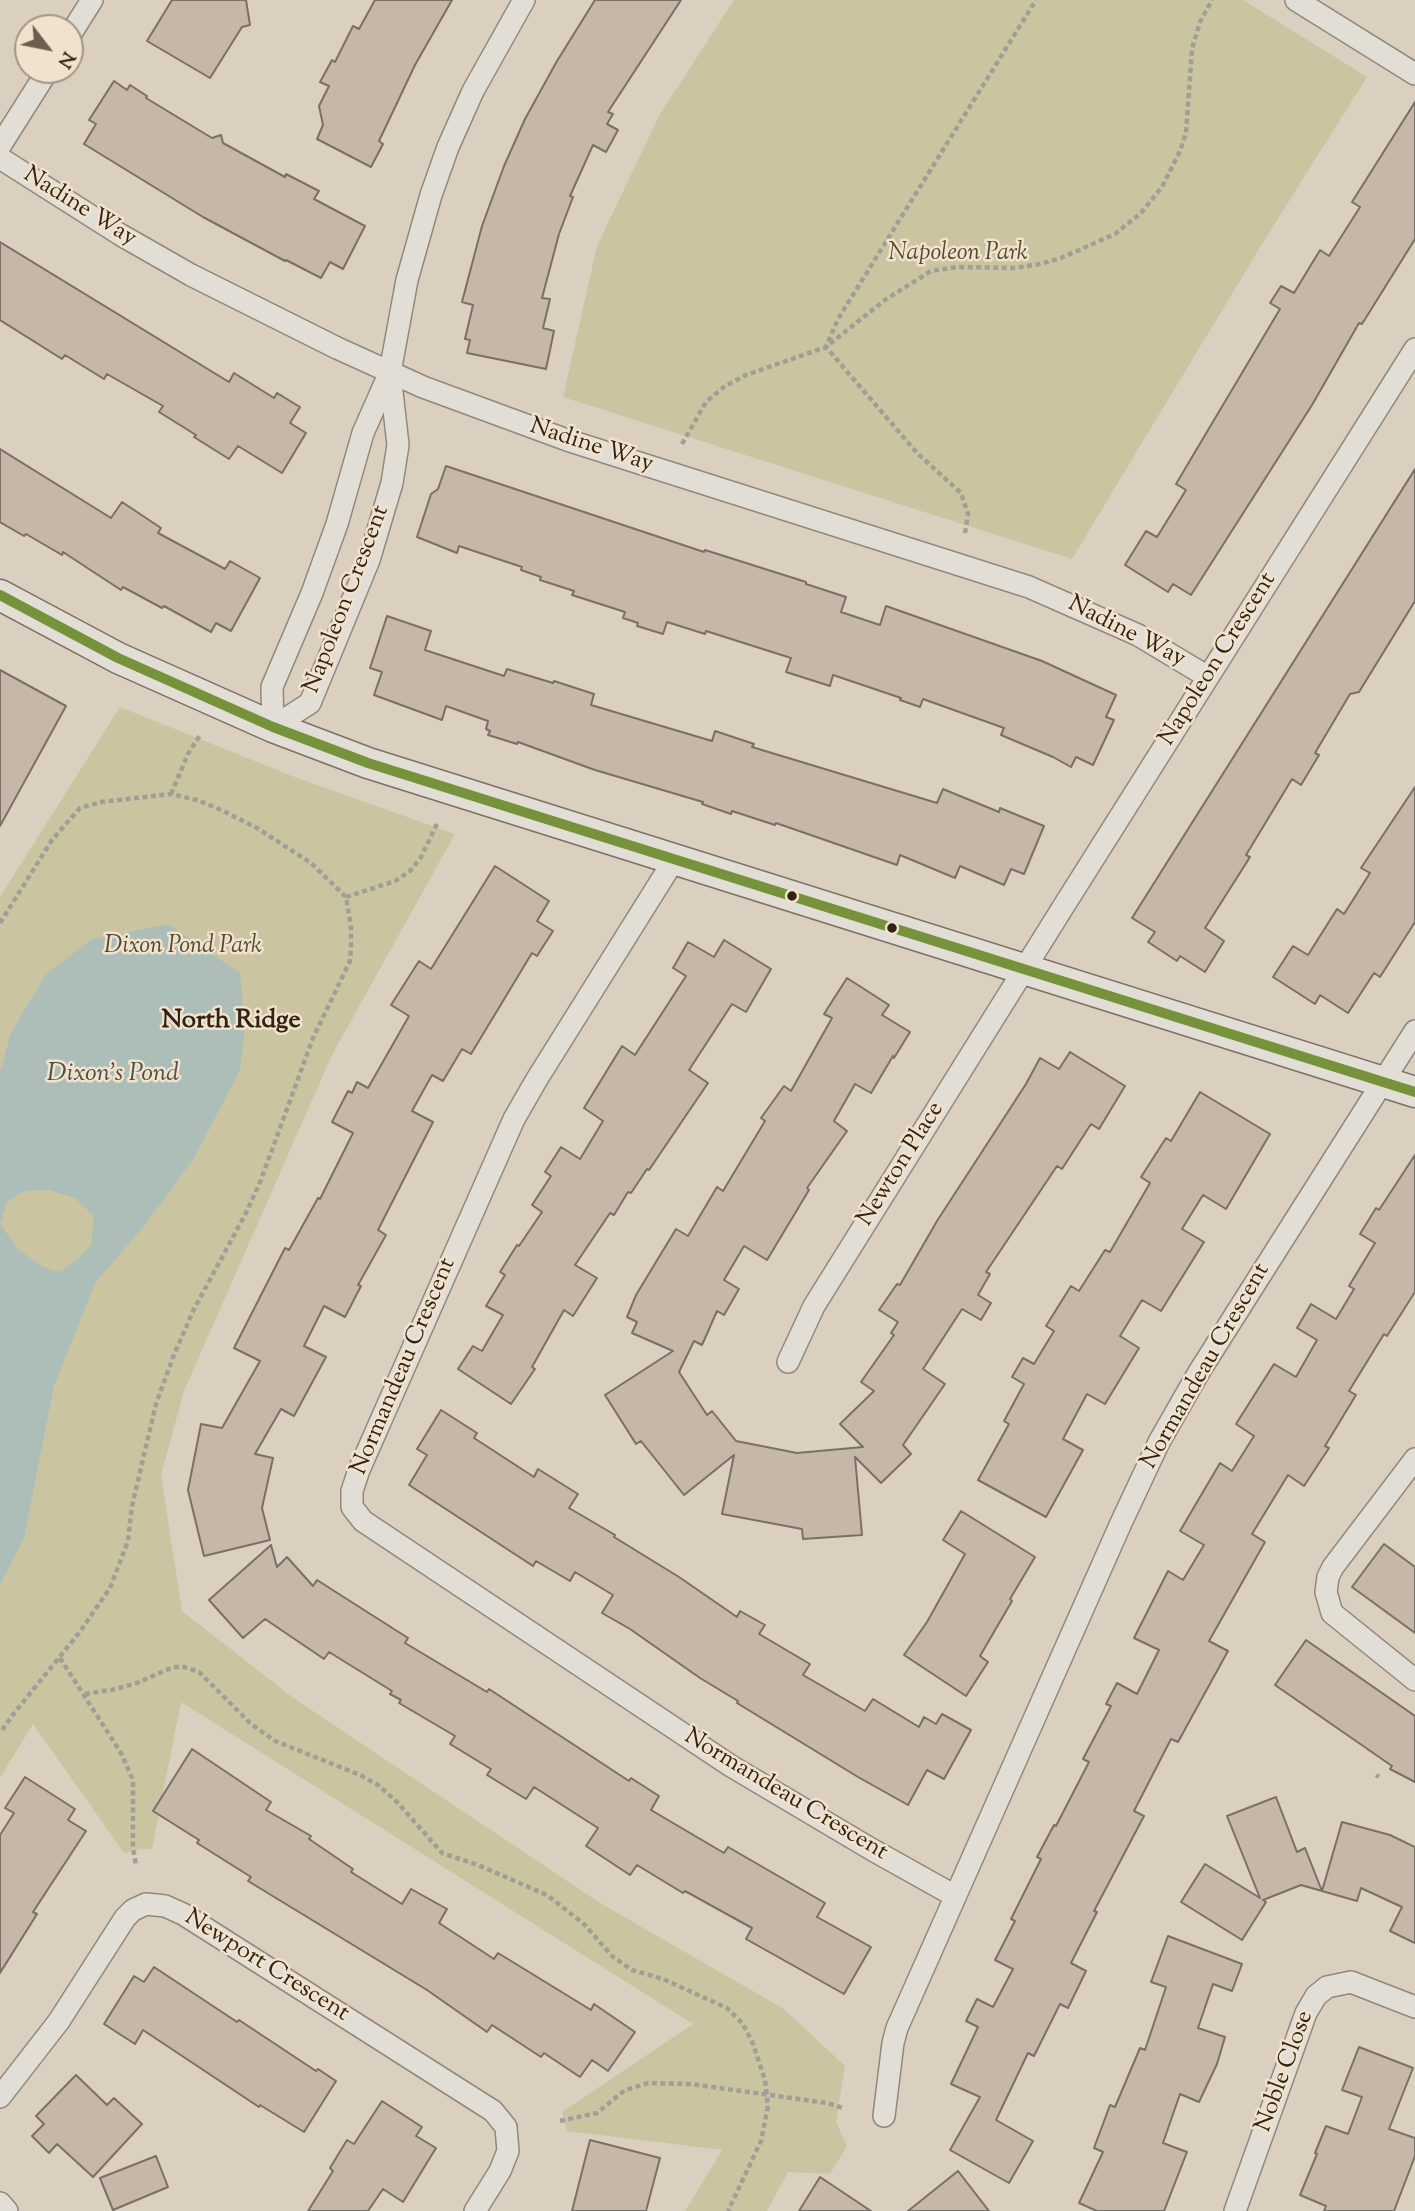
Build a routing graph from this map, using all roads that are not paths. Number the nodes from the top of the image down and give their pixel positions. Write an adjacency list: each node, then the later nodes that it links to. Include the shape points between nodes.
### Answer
1 (524, 0): 8 (street, Napoleon Crescent, via 473,91 448,147 407,280)
2 (1296, 0): 3 (street)
3 (1415, 74)
4 (39, 84): 5 (street)
5 (0, 146)
6 (0, 158): 8 (street, Nadine Way, via 191,275)
7 (1415, 349): 10 (street, Napoleon Crescent)
8 (390, 372): 10 (street, Nadine Way, via 567,440 1029,587 1138,635); 11 (street, Napoleon Crescent, via 363,433 313,593 272,687); 11 (street, Napoleon Crescent, via 398,445 369,560 310,703)
9 (0, 595): 11 (street, via 118,659)
10 (1208, 677): 13 (street, Napoleon Crescent)
11 (273, 727): 12 (street, via 368,763)
12 (674, 860): 13 (street); 20 (street, Normandeau Crescent, via 514,1119 359,1470 352,1507 363,1521 731,1766)
13 (1023, 971): 15 (street); 17 (street, Newton Place, via 814,1306)
14 (1415, 1031): 15 (street, Normandeau Crescent)
15 (1383, 1082): 16 (street); 20 (street, Normandeau Crescent, via 1159,1442)
16 (1415, 1092)
17 (788, 1362)
18 (1415, 1459): 19 (street, via 1333,1567 1326,1592 1332,1613 1342,1623)
19 (1415, 1680)
20 (955, 1896): 23 (street, Normandeau Crescent, via 892,2043)
21 (1415, 2007): 27 (street, Noble Close, via 1351,1982 1327,1987 1316,1996)
22 (0, 2097): 26 (street, Newport Crescent, via 59,2021 125,1918 146,1905 165,1906 493,2111 506,2127 508,2151)
23 (884, 2116)
24 (0, 2203): 25 (street)
25 (7, 2211)
26 (475, 2211)
27 (1235, 2211)

